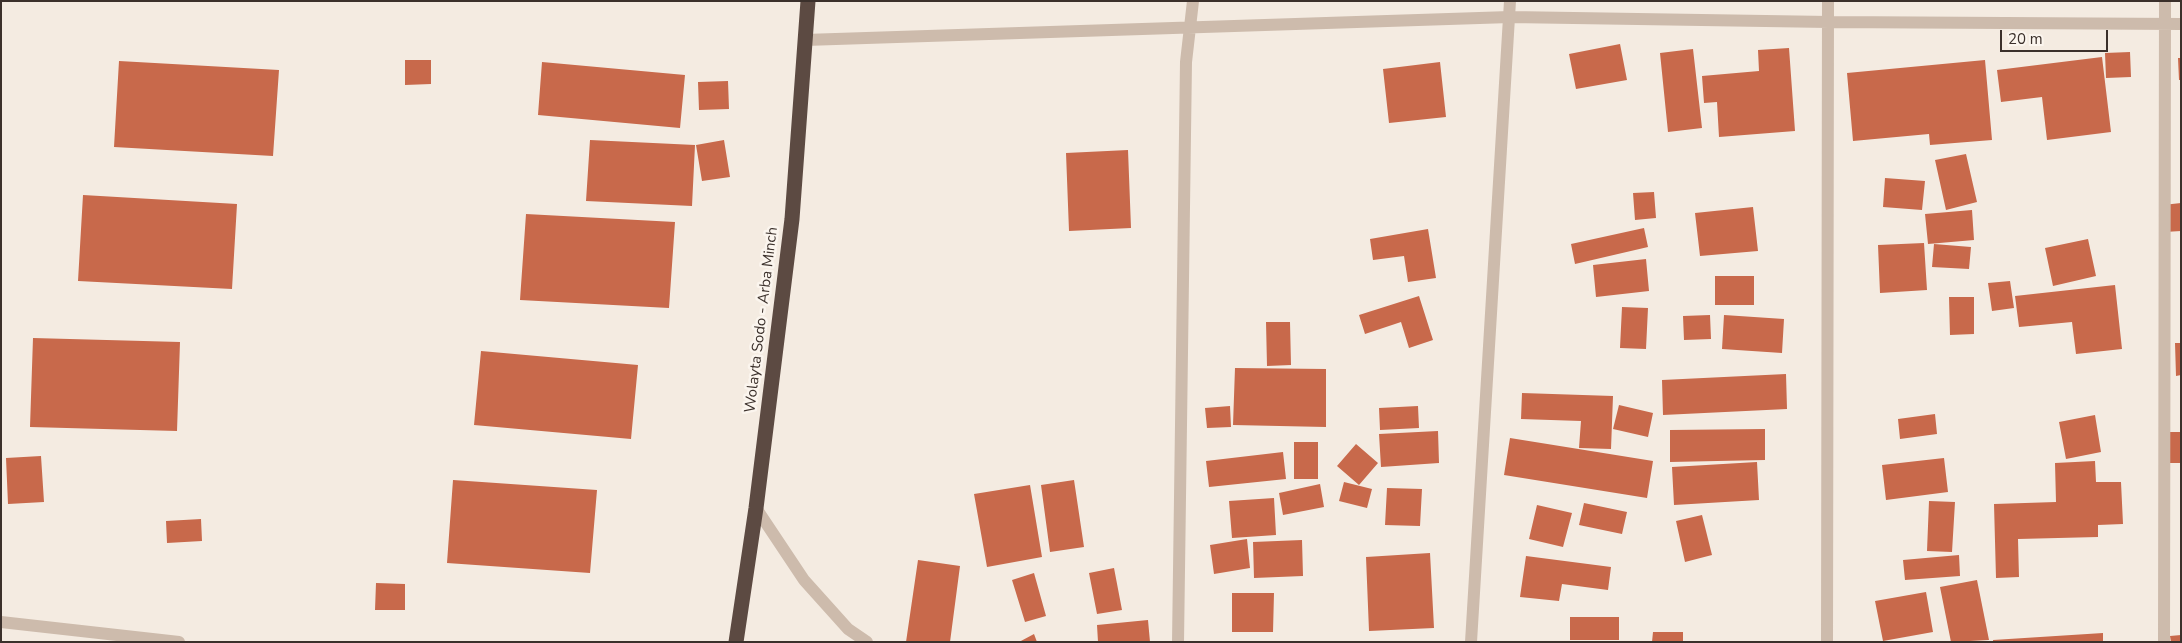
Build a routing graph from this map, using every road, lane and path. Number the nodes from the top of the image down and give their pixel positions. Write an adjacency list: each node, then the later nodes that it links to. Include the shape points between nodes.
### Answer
1 (808, 1): 11 (highway, Wolayta Sodo - Arba Minch)
2 (1193, 1): 10 (street)
3 (1510, 1): 6 (street)
4 (1828, 1): 7 (street)
5 (2165, 1): 8 (street)
6 (1510, 16): 7 (street); 10 (street); 18 (street)
7 (1829, 22): 8 (street); 19 (street)
8 (2165, 24): 9 (street); 20 (street)
9 (2181, 24)
10 (1191, 26): 11 (street, via 1102,32); 17 (street, via 1186,62)
11 (805, 40): 12 (highway, Wolayta Sodo - Arba Minch, via 792,219)
12 (756, 508): 15 (highway, Wolayta Sodo - Arba Minch); 16 (street, via 804,580 848,629)
13 (1, 622): 14 (street)
14 (179, 642)
15 (736, 642)
16 (867, 642)
17 (1178, 642)
18 (1471, 642)
19 (1826, 642)
20 (2164, 642)

